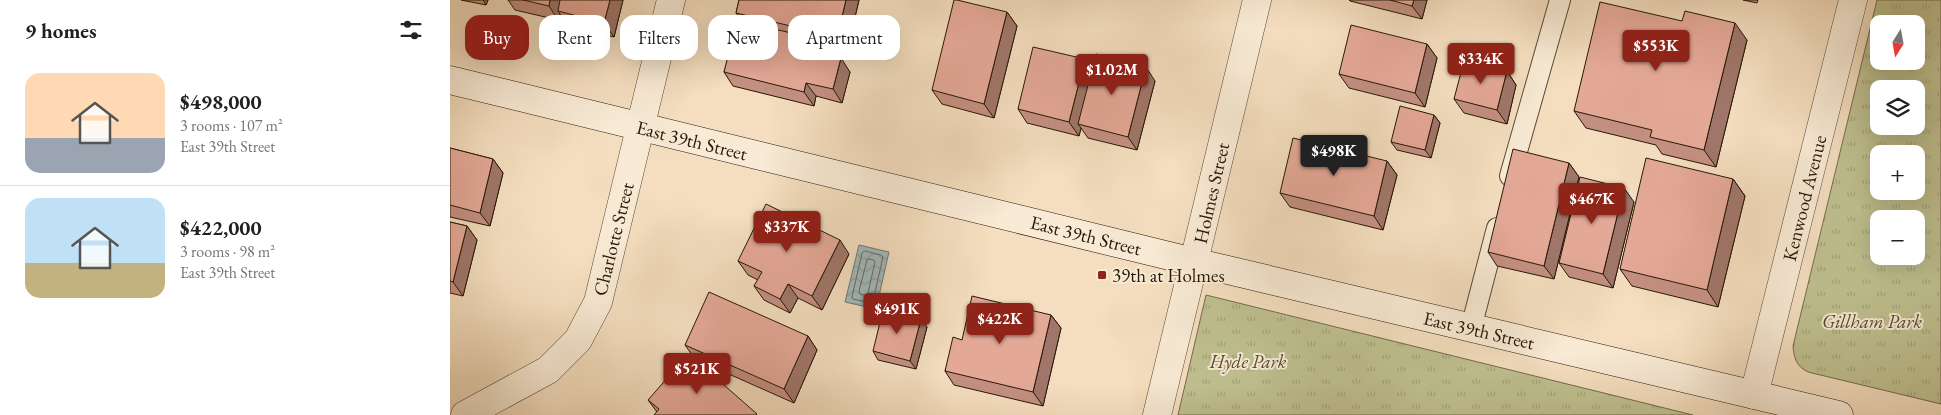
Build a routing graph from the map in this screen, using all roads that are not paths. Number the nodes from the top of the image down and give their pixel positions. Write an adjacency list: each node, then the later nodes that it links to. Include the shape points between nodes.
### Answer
1 (671, 0): 6 (main road, Charlotte Street)
2 (1257, 0): 7 (main road, Holmes Street)
3 (1560, 0): 8 (lane, via 1524,122)
4 (1853, 0): 9 (main road, Kenwood Avenue)
5 (450, 80): 6 (main road, East 39th Street)
6 (641, 127): 7 (main road, East 39th Street); 10 (main road, Charlotte Street, via 598,302 578,340 548,370)
7 (1194, 262): 8 (main road, East 39th Street); 11 (main road, Holmes Street)
8 (1471, 328): 9 (main road, East 39th Street)
9 (1754, 395): 12 (main road, East 39th Street)
10 (465, 415)
11 (1157, 415)
12 (1839, 415)

